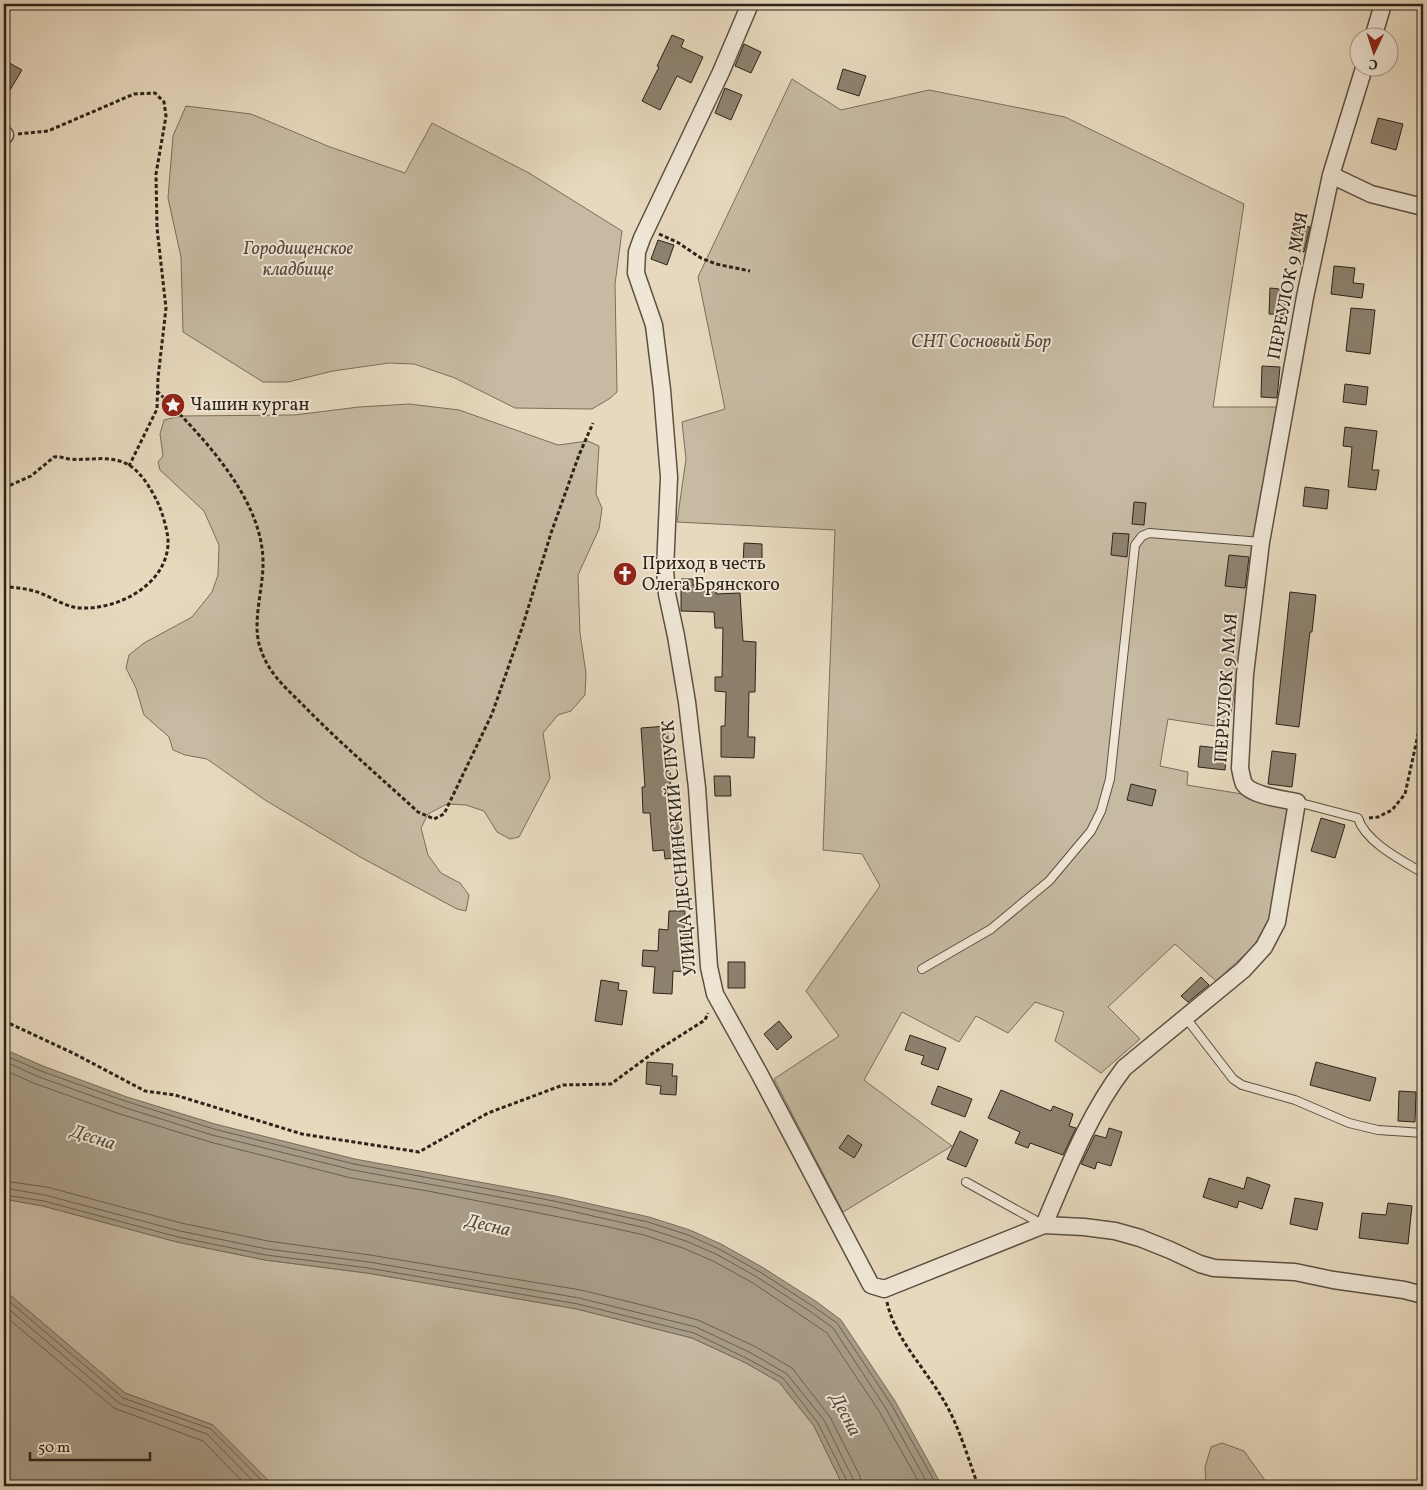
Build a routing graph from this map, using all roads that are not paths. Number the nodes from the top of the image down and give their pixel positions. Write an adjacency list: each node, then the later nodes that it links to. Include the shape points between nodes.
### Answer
1 (750, 4): 14 (street, УЛИЦА ДЕСНИНСКИЙ СПУСК, via 647,228 637,252 636,273 654,325 662,390 669,476 666,594 687,702 697,788 709,967 715,994 871,1285 884,1289)
2 (1383, 4): 3 (street)
3 (1375, 28)
4 (1361, 78): 5 (street, ПЕРЕУЛОК 9 МАЯ)
5 (1331, 175): 6 (street, via 1371,194); 7 (street, ПЕРЕУЛОК 9 МАЯ, via 1305,297)
6 (1423, 207)
7 (1261, 542): 8 (street, ПЕРЕУЛОК 9 МАЯ, via 1244,674 1240,768 1243,782 1249,789); 10 (lane, via 1149,533 1142,536 1135,545 1110,779 1092,831 1049,881 991,929)
8 (1297, 802): 9 (lane, via 1358,818 1360,826 1374,840); 11 (street, via 1277,922 1264,948)
9 (1423, 873)
10 (922, 969)
11 (1186, 1018): 12 (lane, via 1233,1079 1242,1085 1295,1100 1349,1124); 14 (street, via 1124,1068 1108,1089 1077,1148)
12 (1423, 1133)
13 (966, 1182): 14 (lane)
14 (1044, 1225): 15 (street, via 1115,1231 1214,1268 1295,1272)
15 (1423, 1295)

